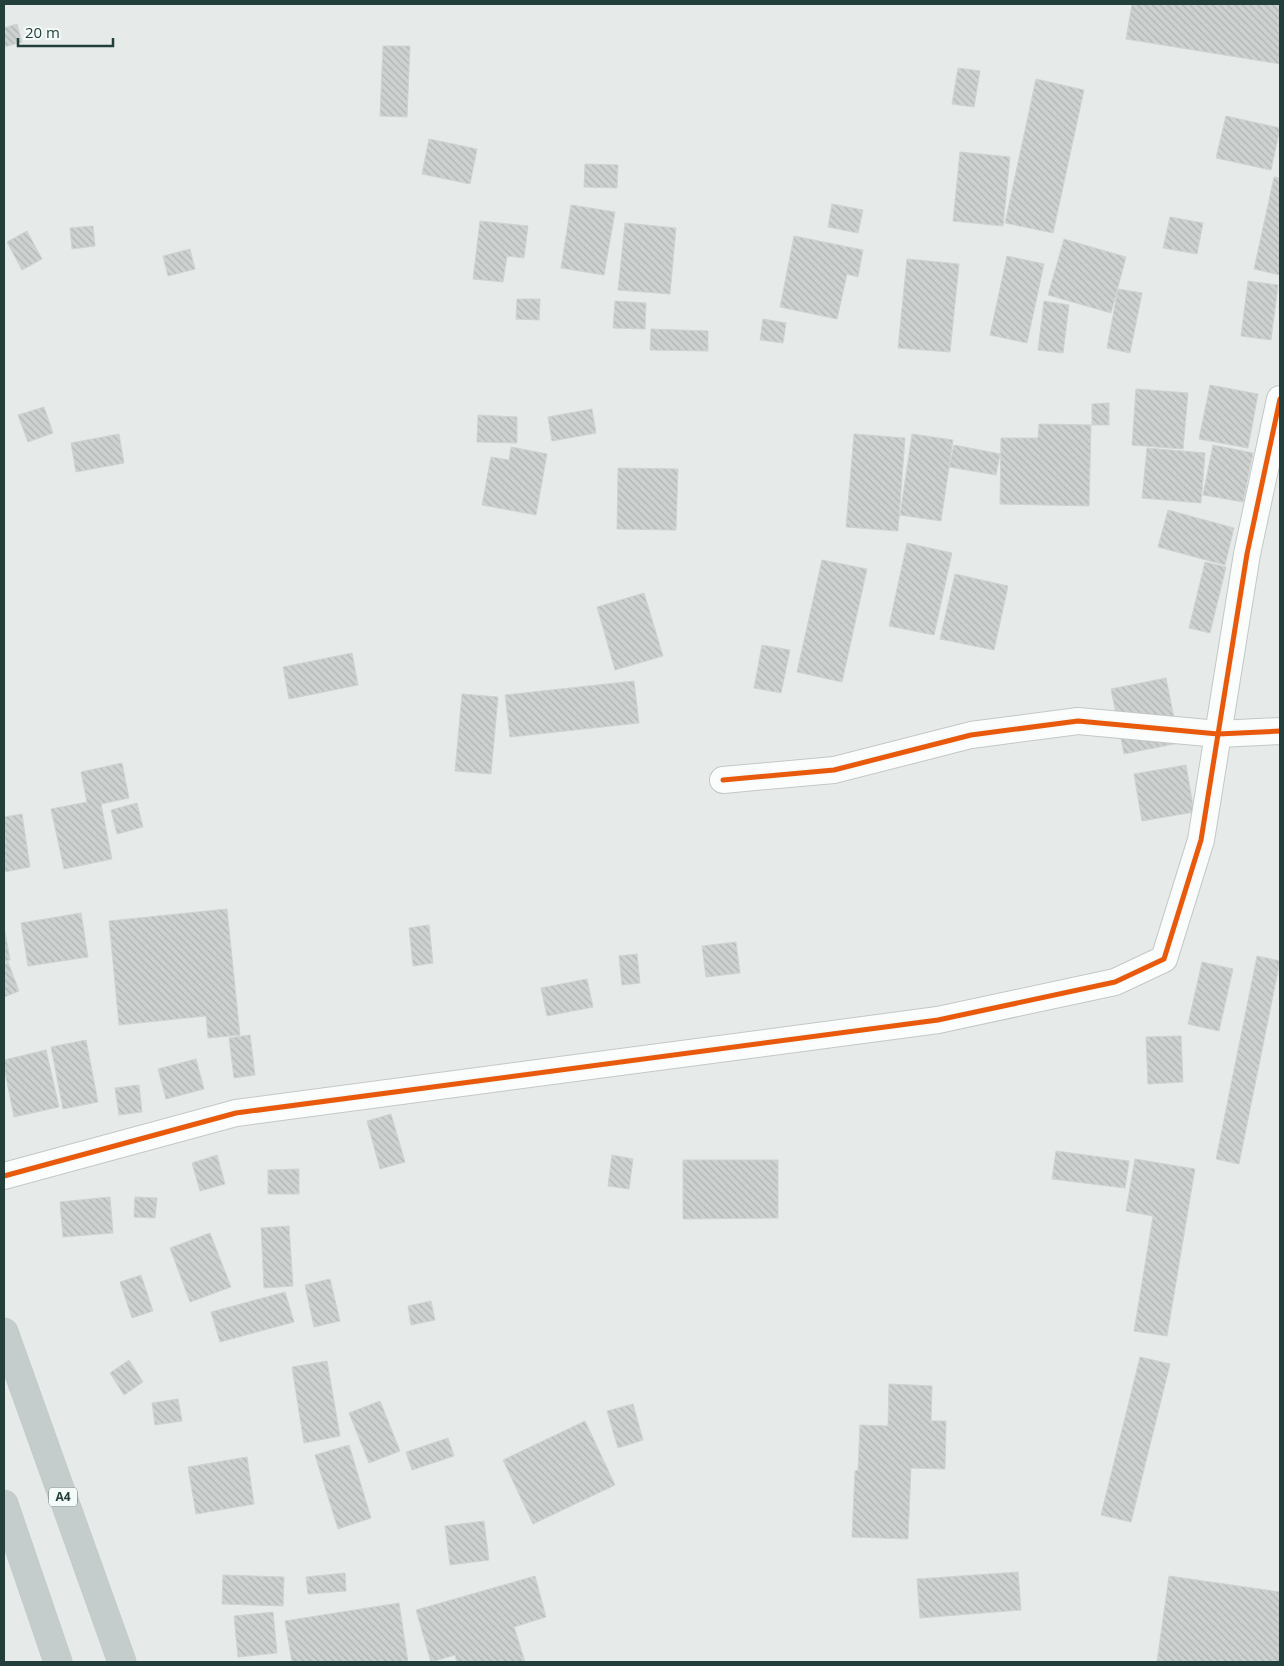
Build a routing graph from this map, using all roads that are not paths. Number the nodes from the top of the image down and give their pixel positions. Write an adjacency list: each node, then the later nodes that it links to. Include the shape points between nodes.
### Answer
1 (1280, 399): 3 (street, via 1247,554)
2 (1280, 731): 3 (street)
3 (1218, 734): 4 (street, via 1078,721 971,734 834,770); 5 (street, via 1201,840 1164,959 1114,982 938,1020 236,1113)
4 (723, 780)
5 (4, 1176)
6 (4, 1332): 9 (highway, A4)
7 (4, 1504): 8 (highway)
8 (58, 1662)
9 (122, 1662)

